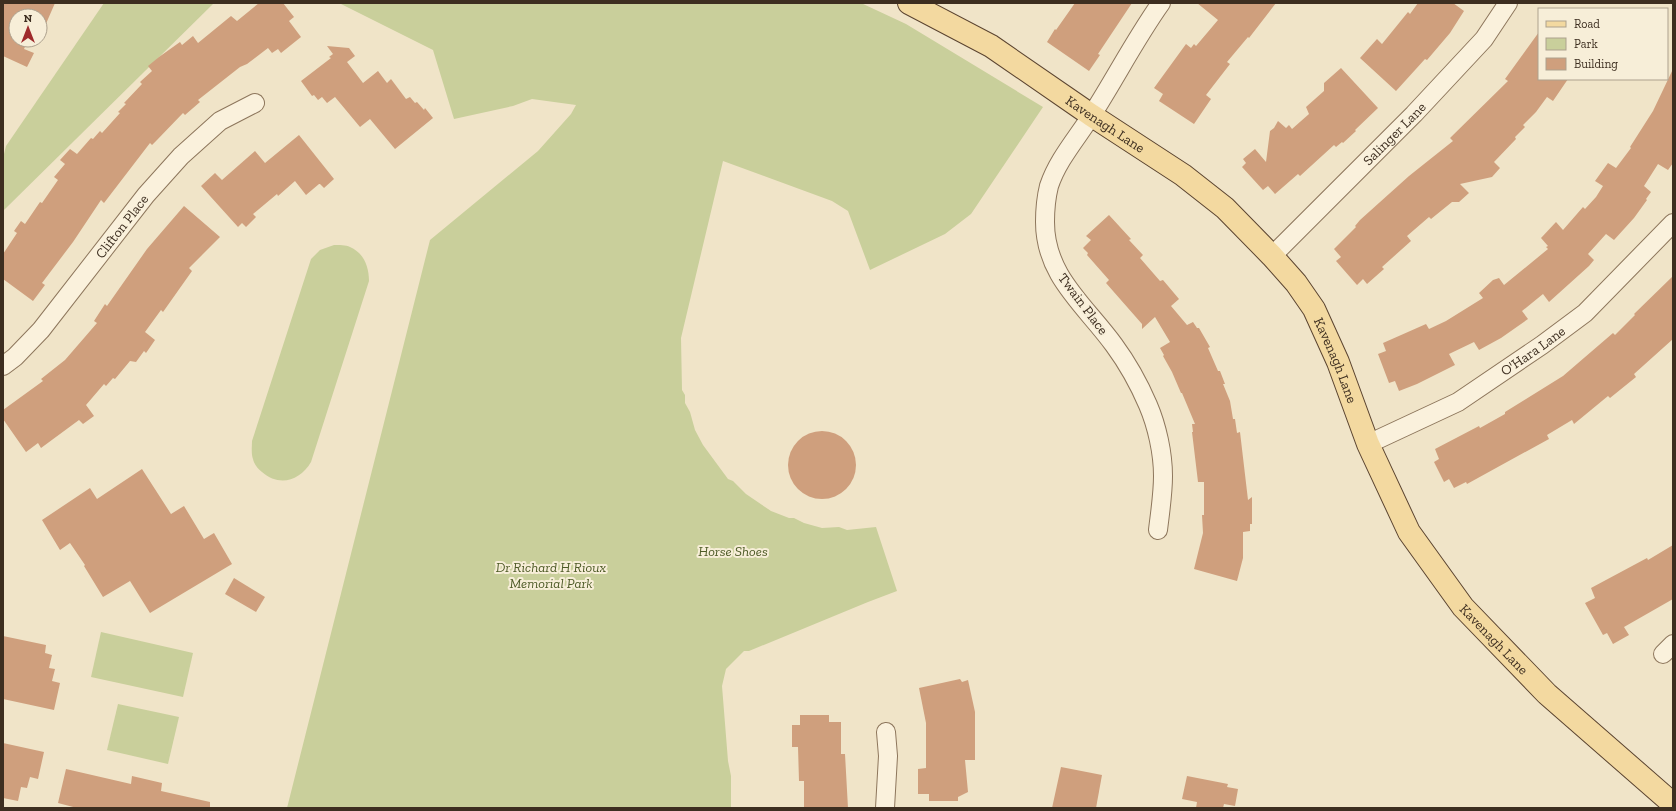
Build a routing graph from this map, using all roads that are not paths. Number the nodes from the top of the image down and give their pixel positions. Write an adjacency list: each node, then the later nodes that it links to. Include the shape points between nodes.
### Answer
1 (909, 3): 5 (main road, Kavenagh Lane, via 991,46)
2 (1161, 3): 5 (street, Twain Place)
3 (1508, 3): 7 (street, Salinger Lane, via 1484,38 1414,114)
4 (255, 103): 8 (street, Clifton Place, via 220,121 181,156 146,195 41,330)
5 (1092, 115): 7 (main road, Kavenagh Lane, via 1182,175 1225,208); 10 (street, Twain Place, via 1058,165 1049,186 1045,208 1045,231 1049,253 1058,274 1114,344 1134,374 1149,406 1159,440 1163,476)
6 (1673, 223): 9 (street, O'Hara Lane, via 1585,313 1542,345 1458,402)
7 (1272, 256): 9 (main road, Kavenagh Lane, via 1296,283 1314,309 1338,362)
8 (3, 366)
9 (1368, 444): 12 (main road, Kavenagh Lane, via 1409,532 1463,607 1547,694)
10 (1158, 530)
11 (886, 732): 13 (street, via 888,763)
12 (1673, 804)
13 (885, 808)

